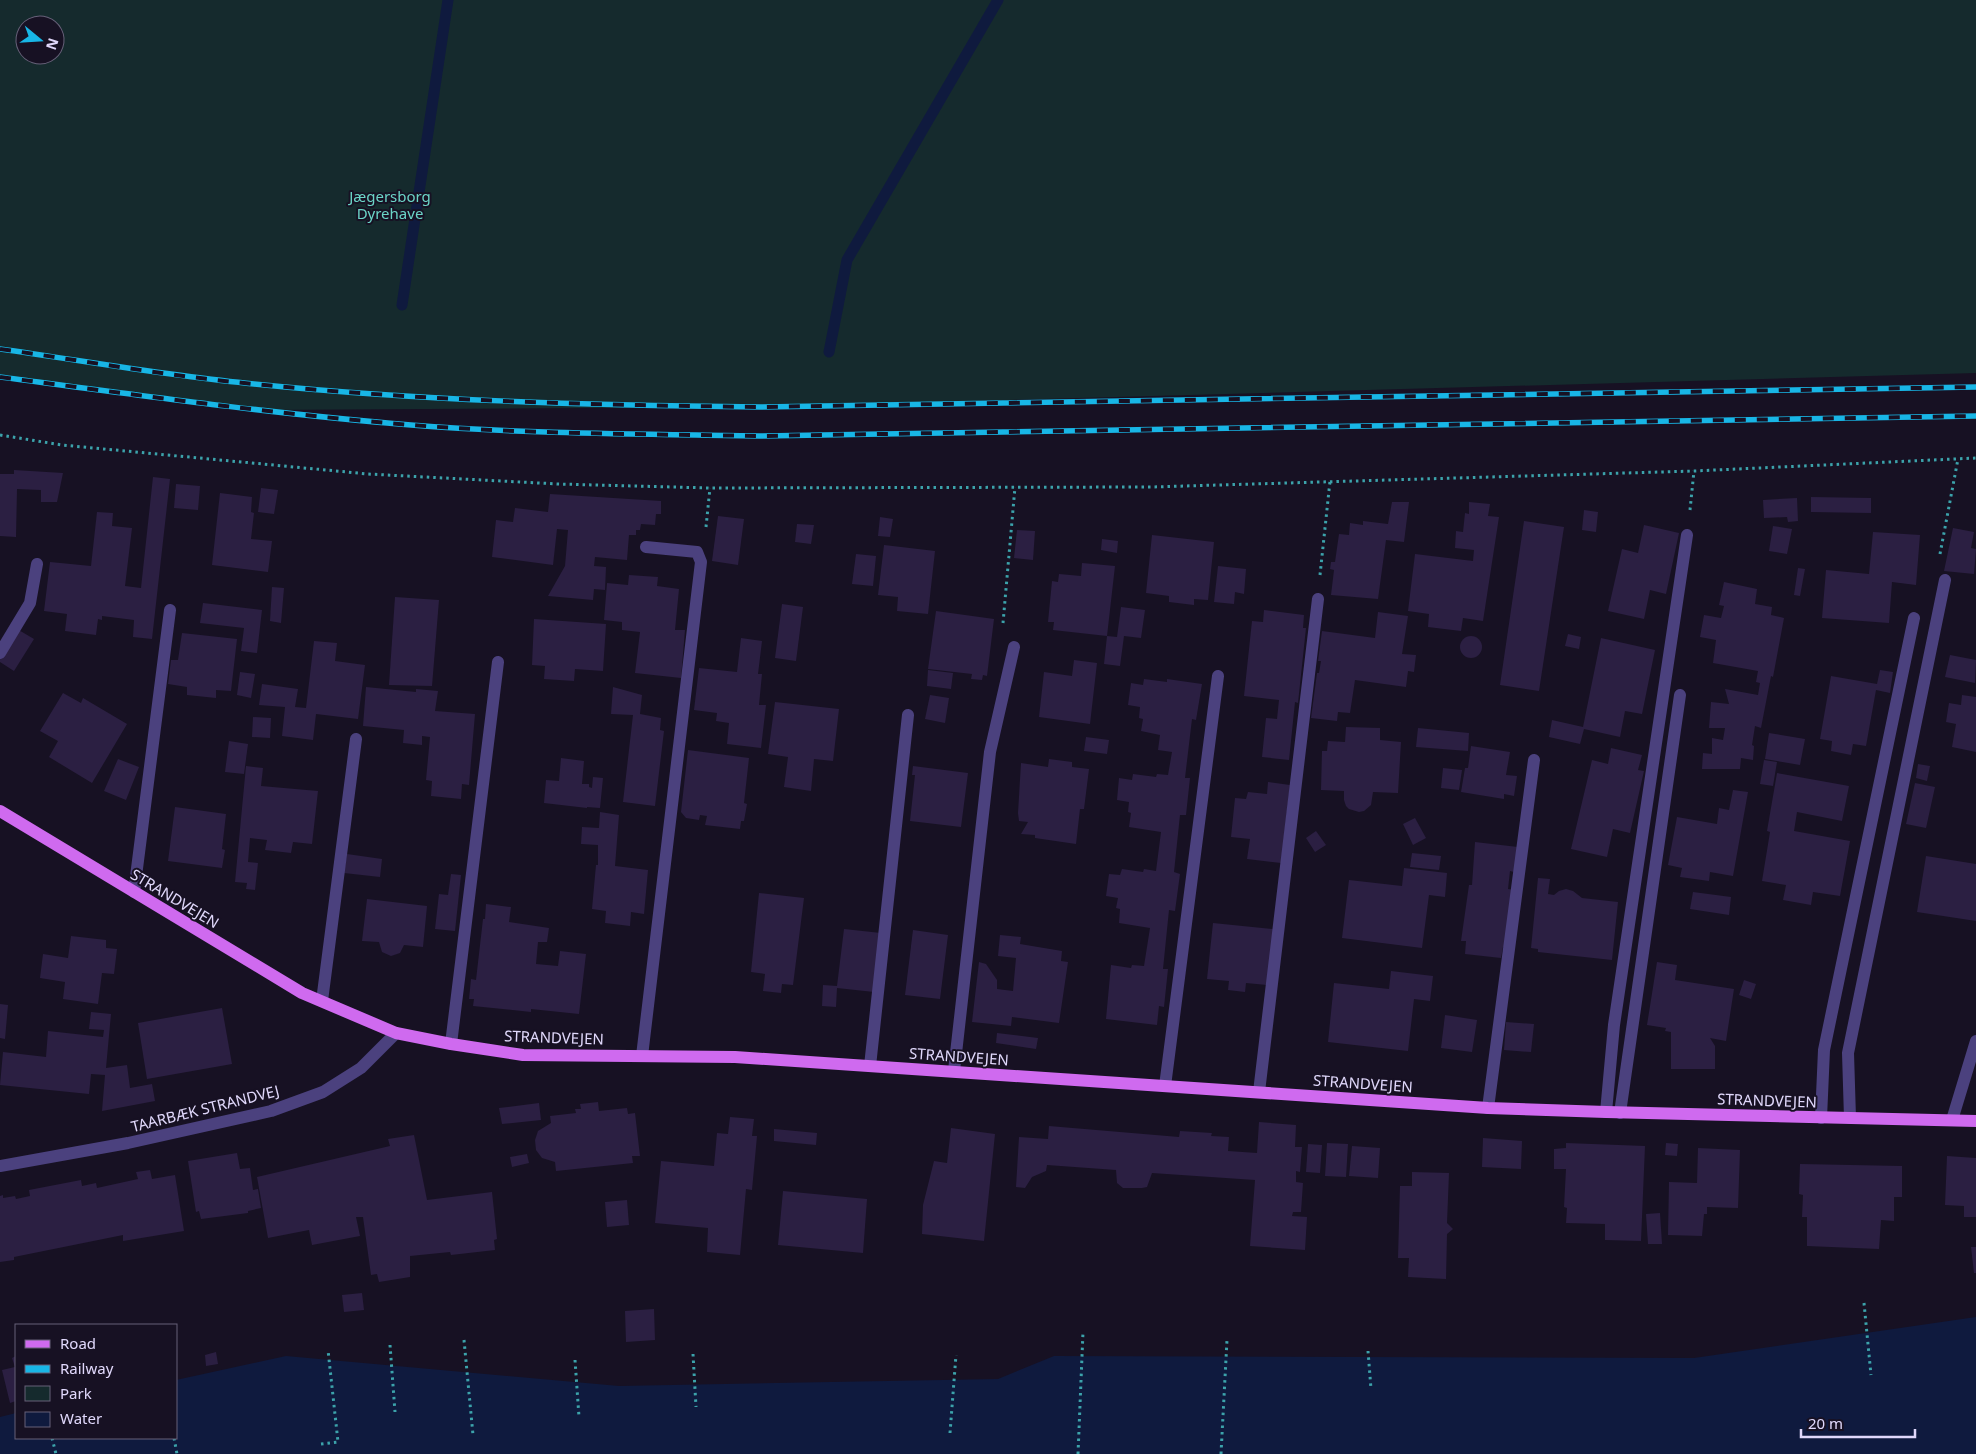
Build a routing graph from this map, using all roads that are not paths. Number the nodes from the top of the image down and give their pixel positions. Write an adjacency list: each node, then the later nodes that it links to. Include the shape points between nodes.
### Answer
1 (1687, 535): 28 (street, via 1614,1025)
2 (646, 547): 22 (street, via 697,552 701,562)
3 (37, 564): 9 (street, via 30,604)
4 (1945, 580): 31 (street, via 1848,1053)
5 (1318, 599): 26 (street)
6 (170, 610): 17 (street)
7 (1914, 618): 30 (street, via 1824,1050)
8 (1014, 647): 24 (street, via 990,752)
9 (0, 653)
10 (498, 662): 21 (street)
11 (1218, 676): 25 (street)
12 (1680, 695): 29 (street)
13 (908, 715): 23 (street)
14 (356, 739): 18 (street)
15 (1534, 760): 27 (street)
16 (0, 811): 17 (main road, STRANDVEJEN)
17 (134, 892): 18 (main road, STRANDVEJEN, via 302,993)
18 (322, 1001): 19 (main road, STRANDVEJEN)
19 (396, 1033): 21 (main road, STRANDVEJEN); 34 (street, TAARBÆK STRANDVEJ, via 361,1068 323,1092 271,1111 128,1143)
20 (1976, 1041): 32 (street)
21 (451, 1044): 22 (main road, STRANDVEJEN, via 523,1055)
22 (642, 1056): 23 (main road, STRANDVEJEN, via 735,1057)
23 (870, 1066): 24 (main road, STRANDVEJEN)
24 (954, 1071): 25 (main road, STRANDVEJEN)
25 (1165, 1086): 26 (main road, STRANDVEJEN)
26 (1259, 1092): 27 (main road, STRANDVEJEN)
27 (1488, 1108): 28 (main road, STRANDVEJEN)
28 (1606, 1112): 29 (main road, STRANDVEJEN)
29 (1620, 1112): 30 (main road, STRANDVEJEN)
30 (1821, 1118): 31 (main road, STRANDVEJEN)
31 (1850, 1118): 32 (main road, STRANDVEJEN)
32 (1952, 1120): 33 (main road, STRANDVEJEN)
33 (1976, 1121)
34 (0, 1166)

